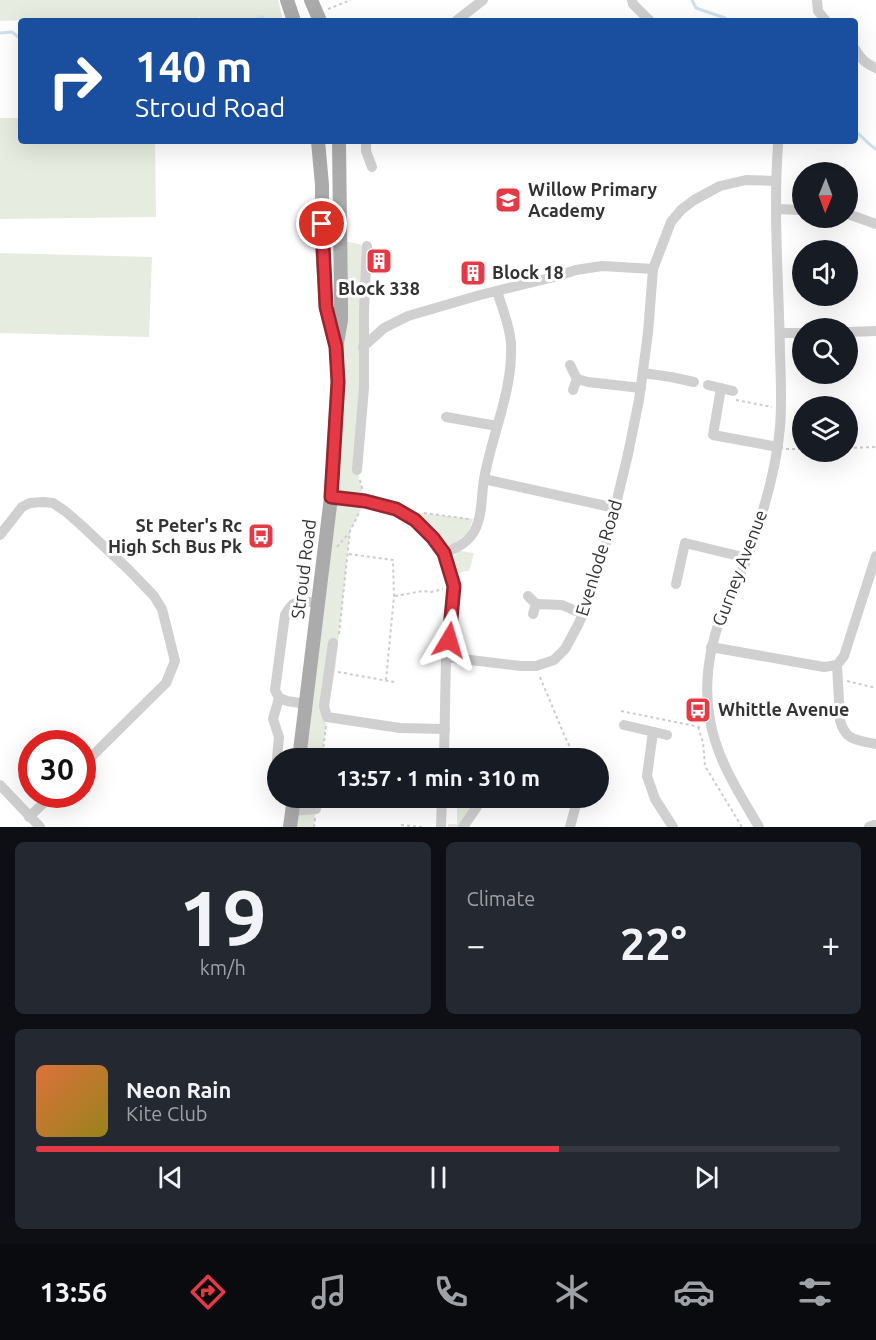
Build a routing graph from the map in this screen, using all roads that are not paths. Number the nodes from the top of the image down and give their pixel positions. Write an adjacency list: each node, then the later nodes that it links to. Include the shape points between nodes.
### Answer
1 (287, 0): 6 (main road)
2 (311, 0): 7 (main road)
3 (483, 0): 8 (street)
4 (632, 0): 9 (street)
5 (817, 0): 10 (street)
6 (293, 18)
7 (319, 18)
8 (460, 18)
9 (647, 18)
10 (824, 18)
11 (858, 54): 12 (street)
12 (876, 68)
13 (318, 144): 30 (main road, Stroud Road, via 326,307)
14 (339, 144): 30 (main road, Stroud Road, via 341,320)
15 (366, 144): 17 (street)
16 (778, 144): 18 (street, Gurney Avenue)
17 (372, 167)
18 (776, 181): 19 (street, Gurney Avenue); 24 (street, Evenlode Road, via 746,180 720,186 694,200 671,222)
19 (777, 208): 20 (street); 28 (street, Gurney Avenue)
20 (792, 209)
21 (858, 218): 22 (street)
22 (876, 224)
23 (367, 246): 31 (street)
24 (653, 269): 25 (street, via 602,266); 34 (street, Evenlode Road)
25 (497, 291): 31 (street, via 408,316 384,328); 41 (street, via 511,343 507,393)
26 (876, 331): 27 (street)
27 (858, 332)
28 (780, 333): 29 (street); 42 (street, Gurney Avenue)
29 (792, 333)
30 (336, 347): 45 (main road, Stroud Road, via 338,382)
31 (363, 347): 43 (street)
32 (570, 365): 33 (street)
33 (577, 379): 34 (street); 37 (street)
34 (642, 380): 35 (street); 46 (street, Evenlode Road)
35 (691, 384)
36 (708, 385): 39 (street)
37 (573, 390)
38 (733, 391): 39 (street)
39 (720, 393): 42 (street, via 713,435)
40 (446, 417): 41 (street)
41 (497, 426): 44 (street)
42 (777, 447): 50 (street, Gurney Avenue)
43 (357, 470)
44 (484, 479): 46 (street); 48 (street, via 472,535)
45 (331, 497): 48 (street, via 396,509 415,520); 52 (main road, Stroud Road)
46 (615, 508): 54 (street, Evenlode Road)
47 (0, 535): 69 (street, via 22,507 53,503 128,570 162,609 175,661 166,683)
48 (444, 553): 57 (street, via 454,586)
49 (876, 556): 58 (street, via 844,656)
50 (747, 558): 51 (street, via 686,543); 56 (street, Gurney Avenue)
51 (676, 584)
52 (318, 603): 59 (street, via 297,601 285,615 274,690); 60 (main road, Stroud Road)
53 (532, 605): 54 (street, via 562,605)
54 (583, 614): 57 (street, Evenlode Road, via 565,649 554,660 536,666)
55 (336, 643): 62 (street, via 324,706 327,717 400,728)
56 (711, 647): 58 (street, via 824,667); 85 (street, Gurney Avenue, via 709,719 725,770)
57 (446, 657): 62 (street)
58 (837, 665): 65 (street, via 842,728 854,740)
59 (279, 698): 60 (street); 66 (street, via 273,719)
60 (306, 704): 67 (main road, Stroud Road)
61 (624, 725): 63 (street)
62 (445, 729): 68 (street)
63 (654, 732): 64 (street); 79 (street, via 647,776)
64 (667, 735)
65 (876, 744)
66 (278, 748)
67 (300, 748)
68 (444, 748)
69 (96, 752)
70 (0, 785): 78 (street)
71 (38, 808): 78 (street)
72 (293, 808): 81 (main road)
73 (310, 808): 77 (street)
74 (442, 808): 82 (street)
75 (476, 808): 83 (street)
76 (575, 808): 84 (street)
77 (316, 809)
78 (29, 817): 80 (street)
79 (668, 825)
80 (39, 827)
81 (290, 827)
82 (441, 827)
83 (463, 827)
84 (570, 827)
85 (759, 827)
86 (869, 827): 87 (street)
87 (875, 827)

